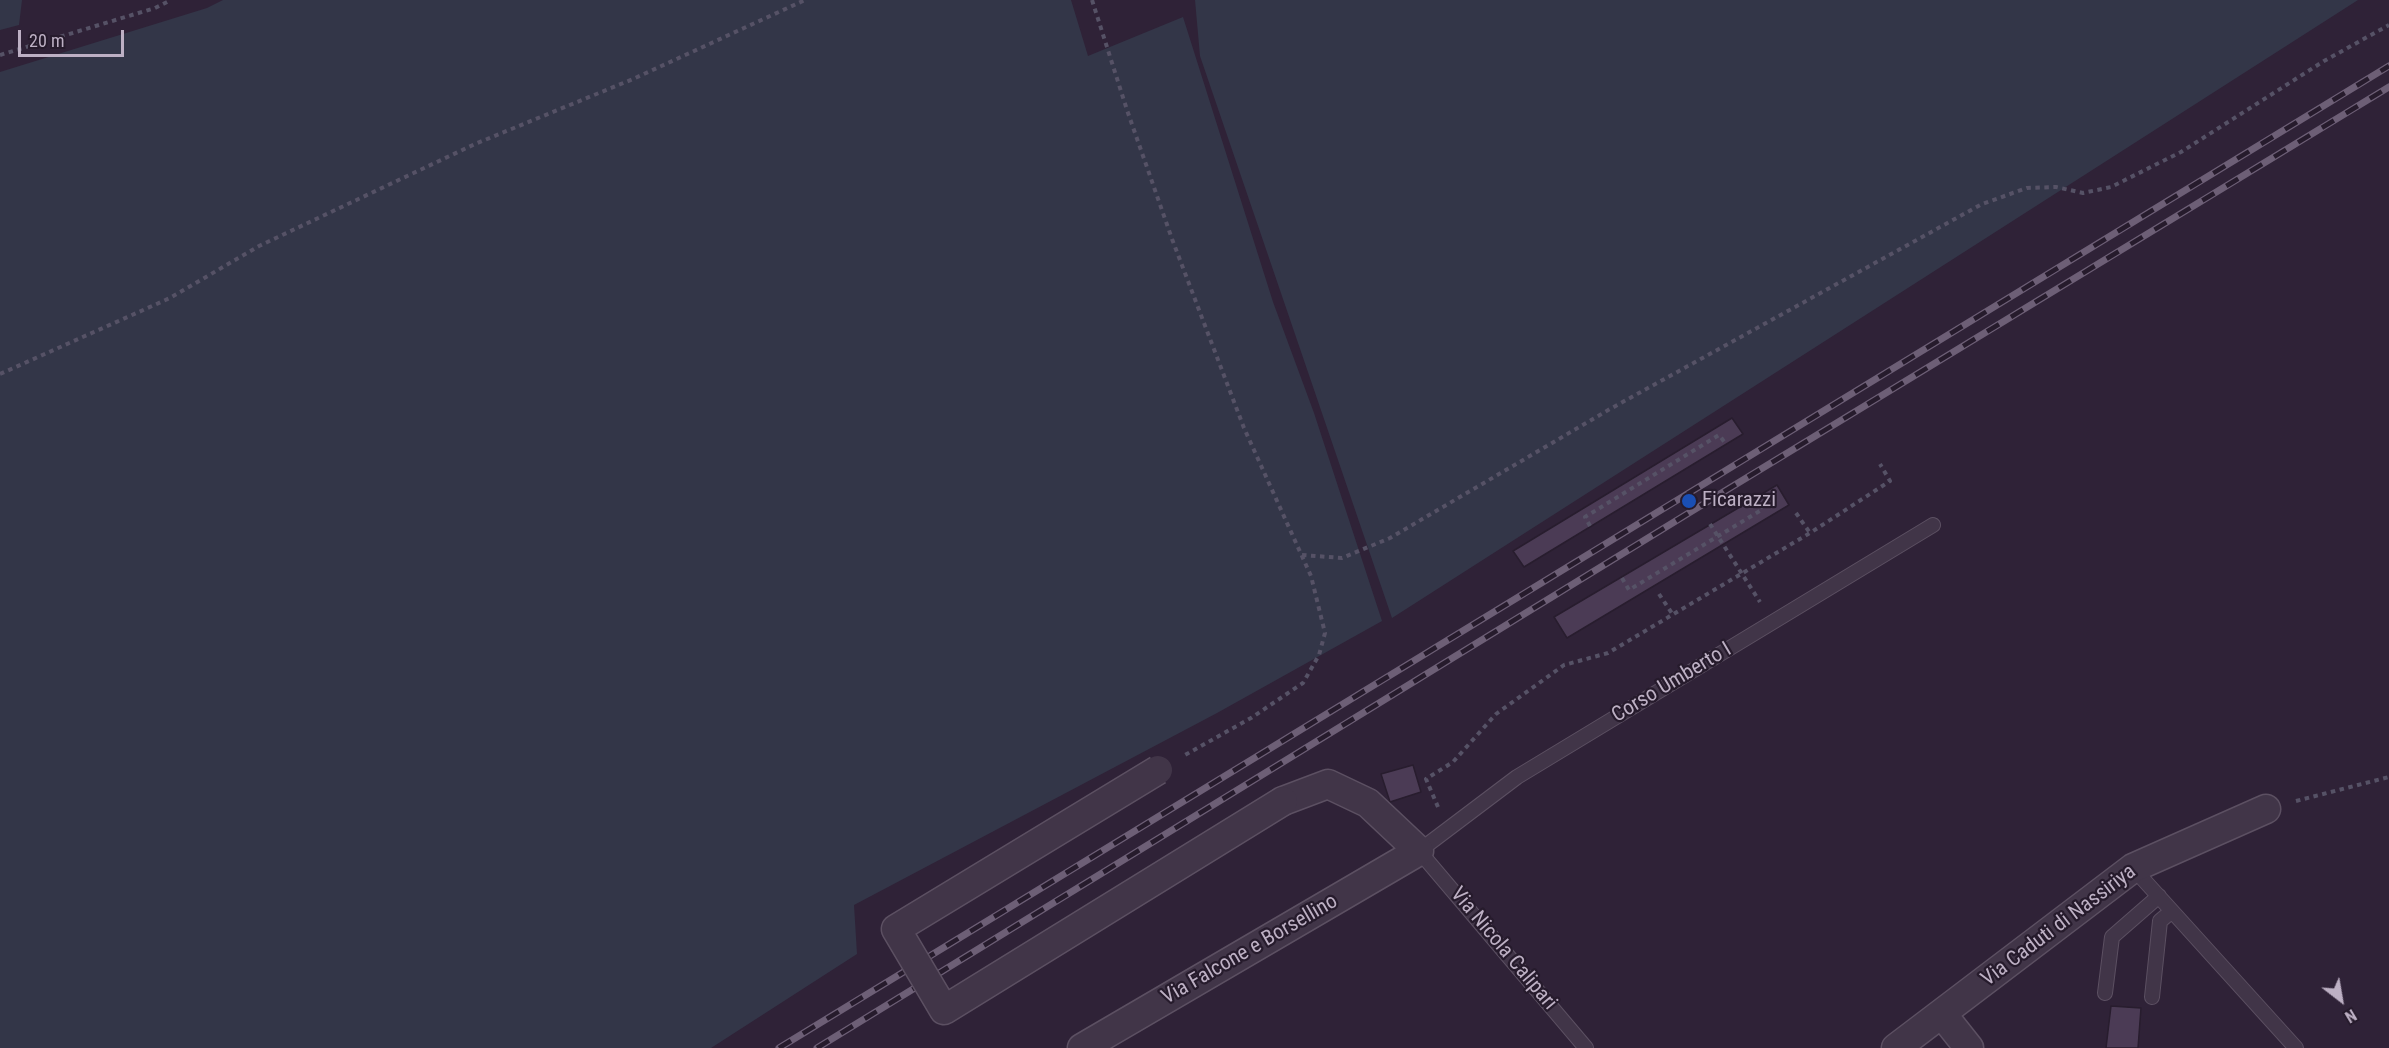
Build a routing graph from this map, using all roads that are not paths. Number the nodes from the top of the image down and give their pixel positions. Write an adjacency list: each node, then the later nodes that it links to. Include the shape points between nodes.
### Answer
1 (1934, 525): 4 (lane, Corso Umberto I, via 1517,777)
2 (1158, 770): 4 (street, bridge, via 896,929 944,1010 1283,801 1328,784 1368,803)
3 (2266, 810): 5 (street, Via Caduti di Nassiriya)
4 (1419, 851): 11 (street, Via Falcone e Borsellino); 12 (lane, Via Nicola Calipari)
5 (2133, 868): 6 (lane); 10 (street, Via Caduti di Nassiriya)
6 (2159, 896): 7 (lane); 8 (lane, via 2112,937)
7 (2172, 911): 9 (lane, via 2160,921); 15 (lane)
8 (2105, 993)
9 (2152, 997)
10 (1942, 1014): 13 (street, Via Caduti di Nassiriya); 14 (street)
11 (1082, 1048)
12 (1586, 1048)
13 (1896, 1048)
14 (1969, 1048)
15 (2296, 1048)

